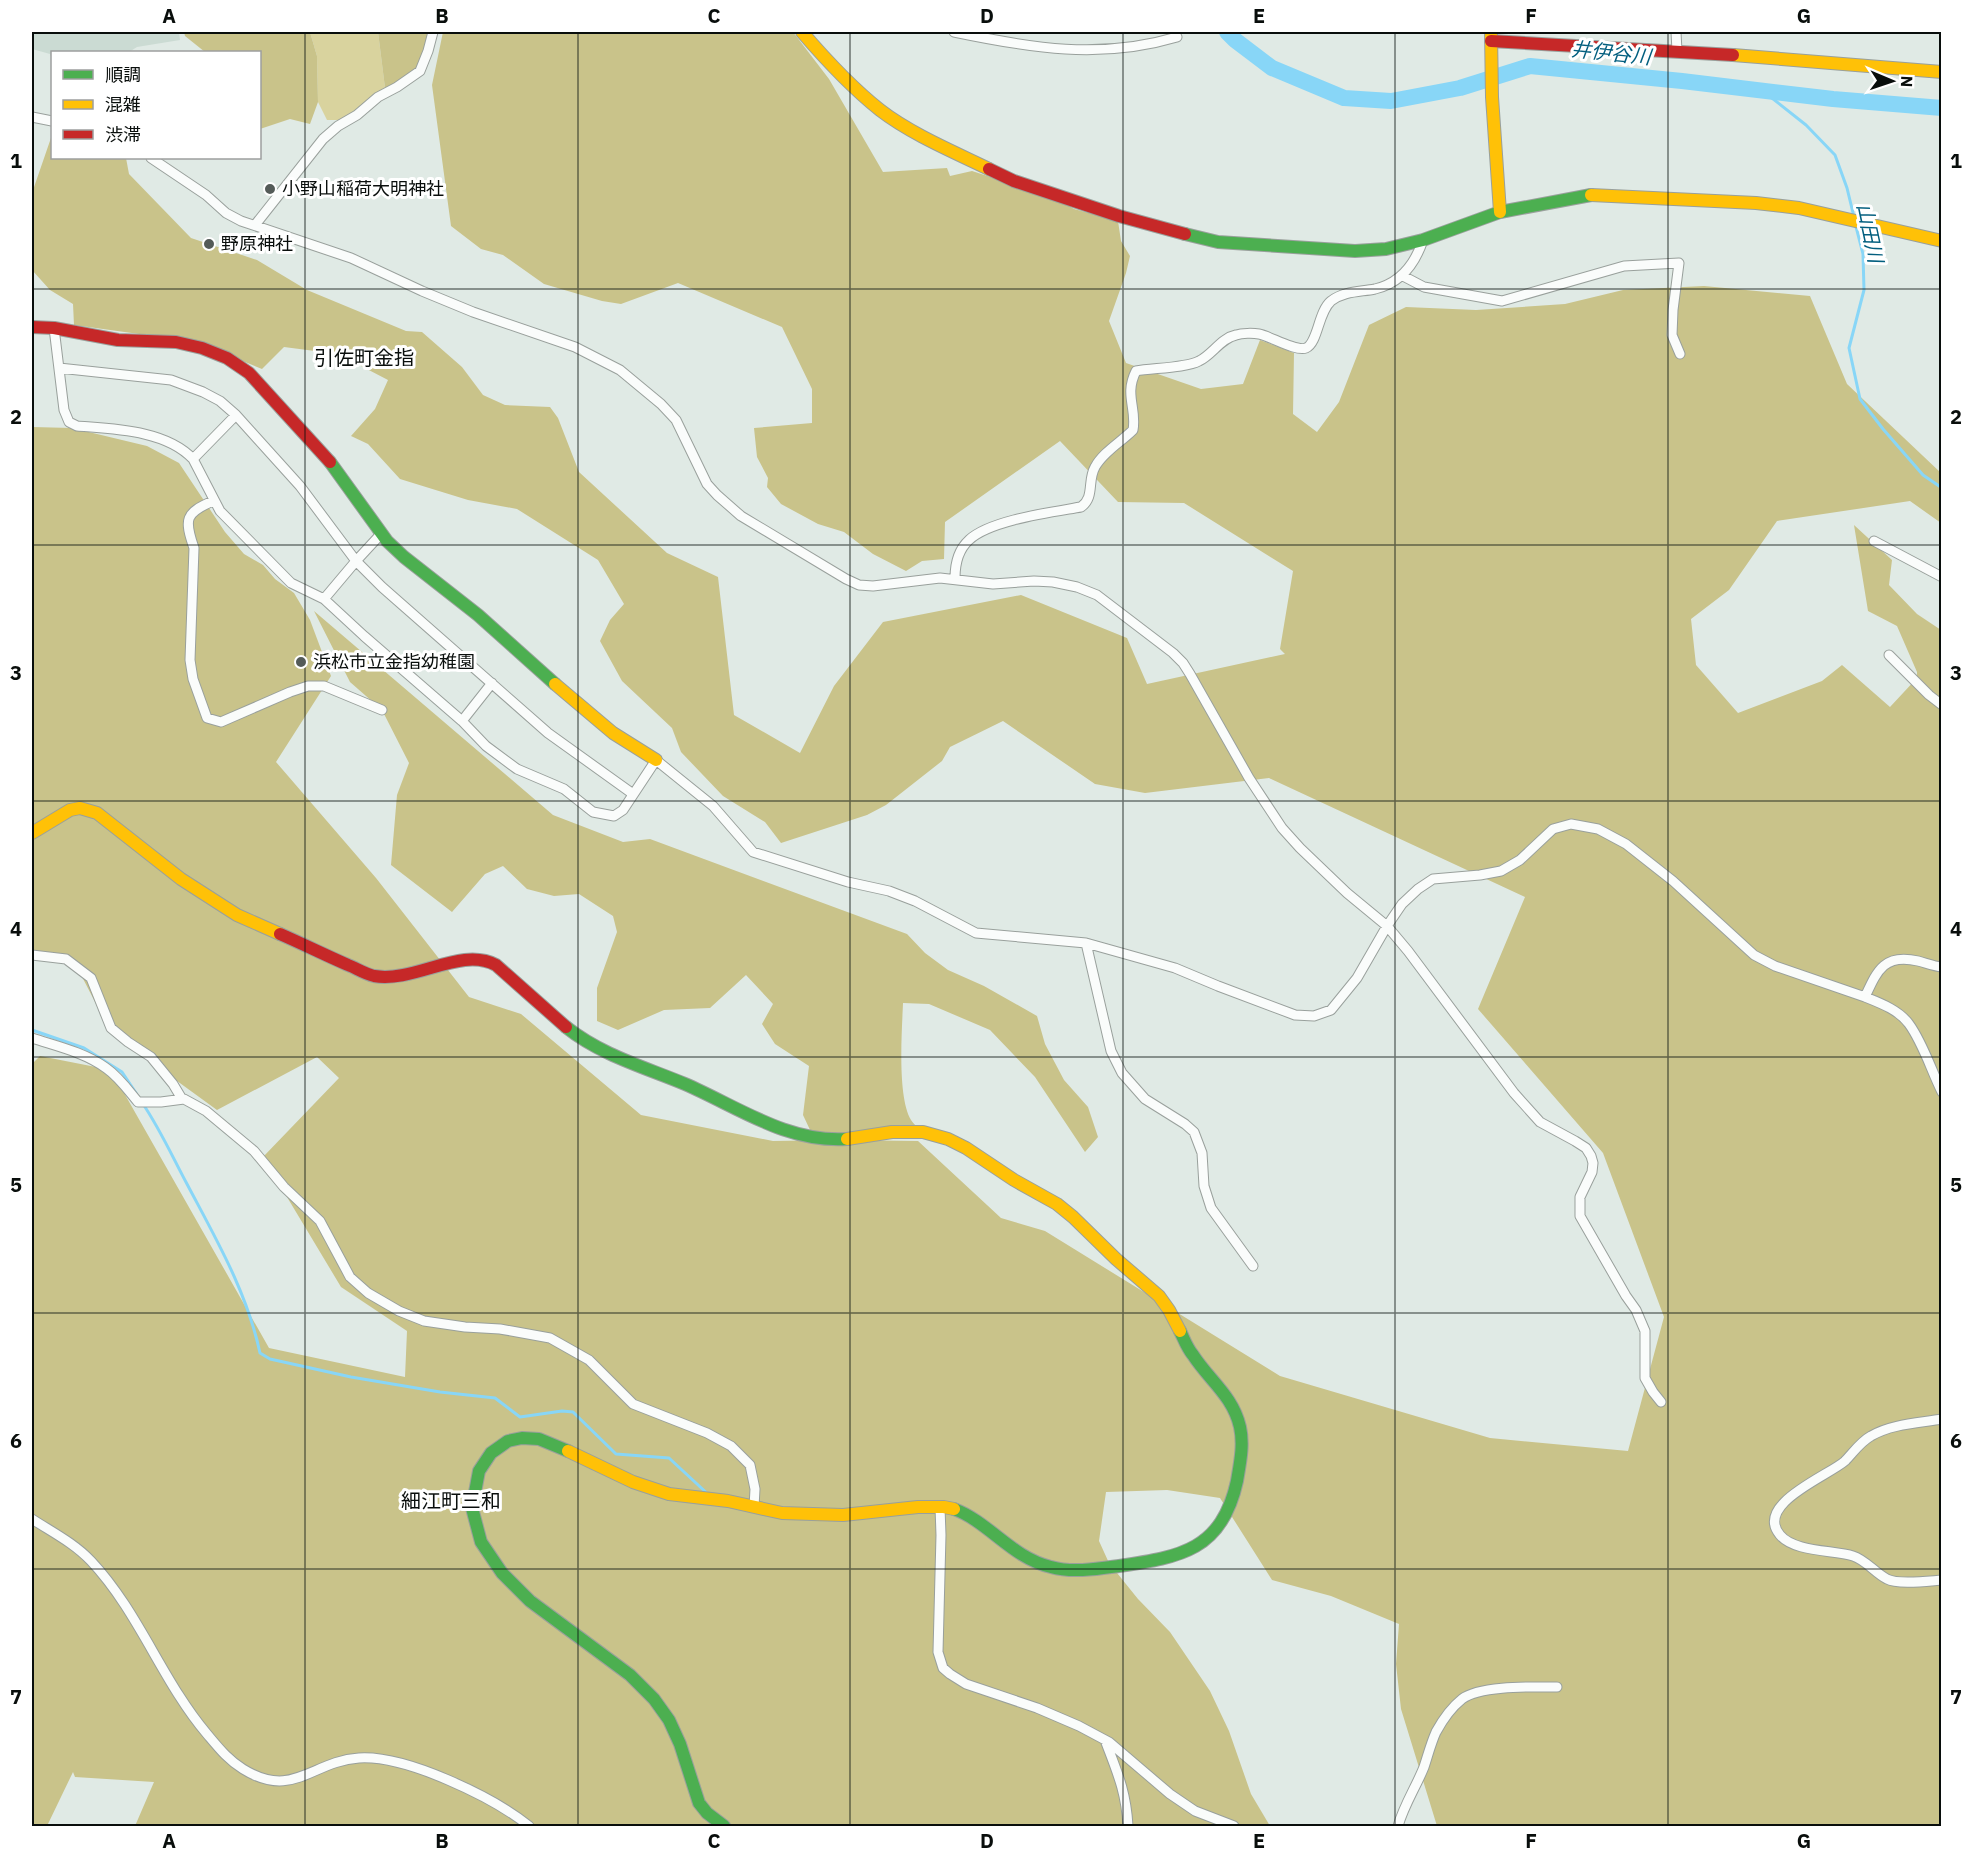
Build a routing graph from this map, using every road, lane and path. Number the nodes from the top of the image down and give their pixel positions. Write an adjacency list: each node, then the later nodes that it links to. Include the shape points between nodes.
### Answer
1 (433, 32): 13 (street, via 420,71 323,139)
2 (802, 32): 14 (street, via 841,76 880,111 1014,182 1218,242 1355,251)
3 (954, 32): 5 (street, via 1040,48 1111,50)
4 (1676, 32): 7 (street)
5 (1177, 37)
6 (1491, 41): 7 (street); 12 (street)
7 (1677, 51): 8 (street)
8 (1941, 72)
9 (32, 117): 10 (street)
10 (51, 121)
11 (152, 159): 13 (street, via 226,213)
12 (1500, 212): 14 (street); 15 (street, via 1589,195 1756,203 1799,208)
13 (255, 225): 28 (street, via 351,258 473,312 575,347 620,370 676,420 707,484 717,495 741,516 846,579 873,586)
14 (1423, 240): 16 (street)
15 (1941, 241)
16 (1403, 276): 19 (street, via 1424,287 1502,302 1624,266 1679,263 1672,335); 28 (street, via 1377,289 1333,299 1322,312 1313,340 1306,348 1259,334 1235,335 1198,362 1136,371 1130,389 1134,430 1096,464 1086,503 1029,516 969,539 956,558)
17 (32, 327): 18 (street)
18 (54, 328): 20 (street); 24 (street, via 118,340 176,342 227,358 249,373 328,459)
19 (1680, 354)
20 (59, 368): 21 (street, via 171,380 220,401); 22 (street, via 69,422 167,440)
21 (236, 416): 22 (street); 26 (street, via 300,486)
22 (193, 459): 23 (street)
23 (213, 501): 29 (street, via 291,583); 33 (street, via 196,509 188,523 194,548 190,660 207,718 221,722 308,686 324,686)
24 (381, 534): 26 (street); 35 (street, via 596,720)
25 (1874, 541): 27 (street)
26 (356, 561): 29 (street); 31 (street)
27 (1941, 577)
28 (955, 578): 38 (street, via 993,584 1053,582 1077,587 1097,595 1173,653 1190,674 1282,828 1347,893)
29 (324, 598): 34 (street)
30 (1889, 655): 32 (street)
31 (492, 683): 34 (street); 36 (street, via 548,733)
32 (1941, 705)
33 (382, 710)
34 (462, 721): 36 (street, via 486,746 517,769 564,789 598,814 618,814)
35 (656, 760): 36 (street); 39 (street, via 712,806 753,852 889,891 976,933)
36 (633, 794)
37 (32, 833): 50 (street, via 63,813 87,809 224,908 373,976 399,976 466,958 487,960 589,1043 757,1119 815,1138 849,1140 894,1131 937,1135 960,1145 1073,1216 1160,1297 1193,1356 1222,1389 1233,1410 1240,1425 1242,1450 1227,1511 1218,1529 1198,1546 1160,1558 1079,1569 1053,1568 1027,1557 956,1509)
38 (1387, 926): 39 (street, via 1342,997 1331,1010 1314,1016 1294,1015 1175,968); 42 (street, via 1402,904 1433,879 1500,871 1520,860 1553,829 1571,824 1598,829 1626,844 1754,955); 47 (street, via 1514,1093 1540,1122 1586,1148 1591,1156 1592,1172 1580,1197 1580,1216 1636,1310 1645,1331 1645,1378)
39 (1086, 943): 46 (street, via 1111,1051 1122,1072 1145,1099 1194,1132 1202,1153 1204,1186 1211,1208)
40 (32, 955): 45 (street, via 66,959 91,978 111,1028 151,1057)
41 (1941, 967): 42 (street, via 1906,958 1891,961 1878,970)
42 (1865, 997): 44 (street, via 1886,1005 1908,1022)
43 (32, 1038): 45 (street, via 81,1054 106,1068 138,1102)
44 (1941, 1092)
45 (182, 1099): 49 (street, via 206,1111 254,1151 320,1221 350,1277 368,1293 424,1321 500,1329 561,1343 589,1360 633,1404 731,1446 750,1465)
46 (1253, 1266)
47 (1661, 1402)
48 (1941, 1419): 52 (street, via 1870,1436 1845,1461 1784,1502 1774,1521 1779,1534 1791,1543 1859,1558 1886,1579)
49 (754, 1507): 50 (street, via 780,1513 851,1515); 56 (street, via 666,1493 531,1438 513,1439 493,1451 481,1467 474,1489 473,1517 484,1549 502,1573 541,1609 653,1698 672,1726 698,1800)
50 (940, 1507): 54 (street, via 938,1652 943,1668 966,1684 1037,1708)
51 (32, 1519): 55 (street, via 90,1561 119,1597 177,1694 228,1758 242,1768 270,1780 289,1781 356,1758 388,1759 465,1789)
52 (1941, 1580)
53 (1557, 1687): 59 (street, via 1512,1688 1463,1698 1438,1730)
54 (1105, 1740): 57 (street, via 1121,1780); 58 (street, via 1195,1811)
55 (529, 1827)
56 (724, 1827)
57 (1128, 1827)
58 (1234, 1827)
59 (1398, 1827)

